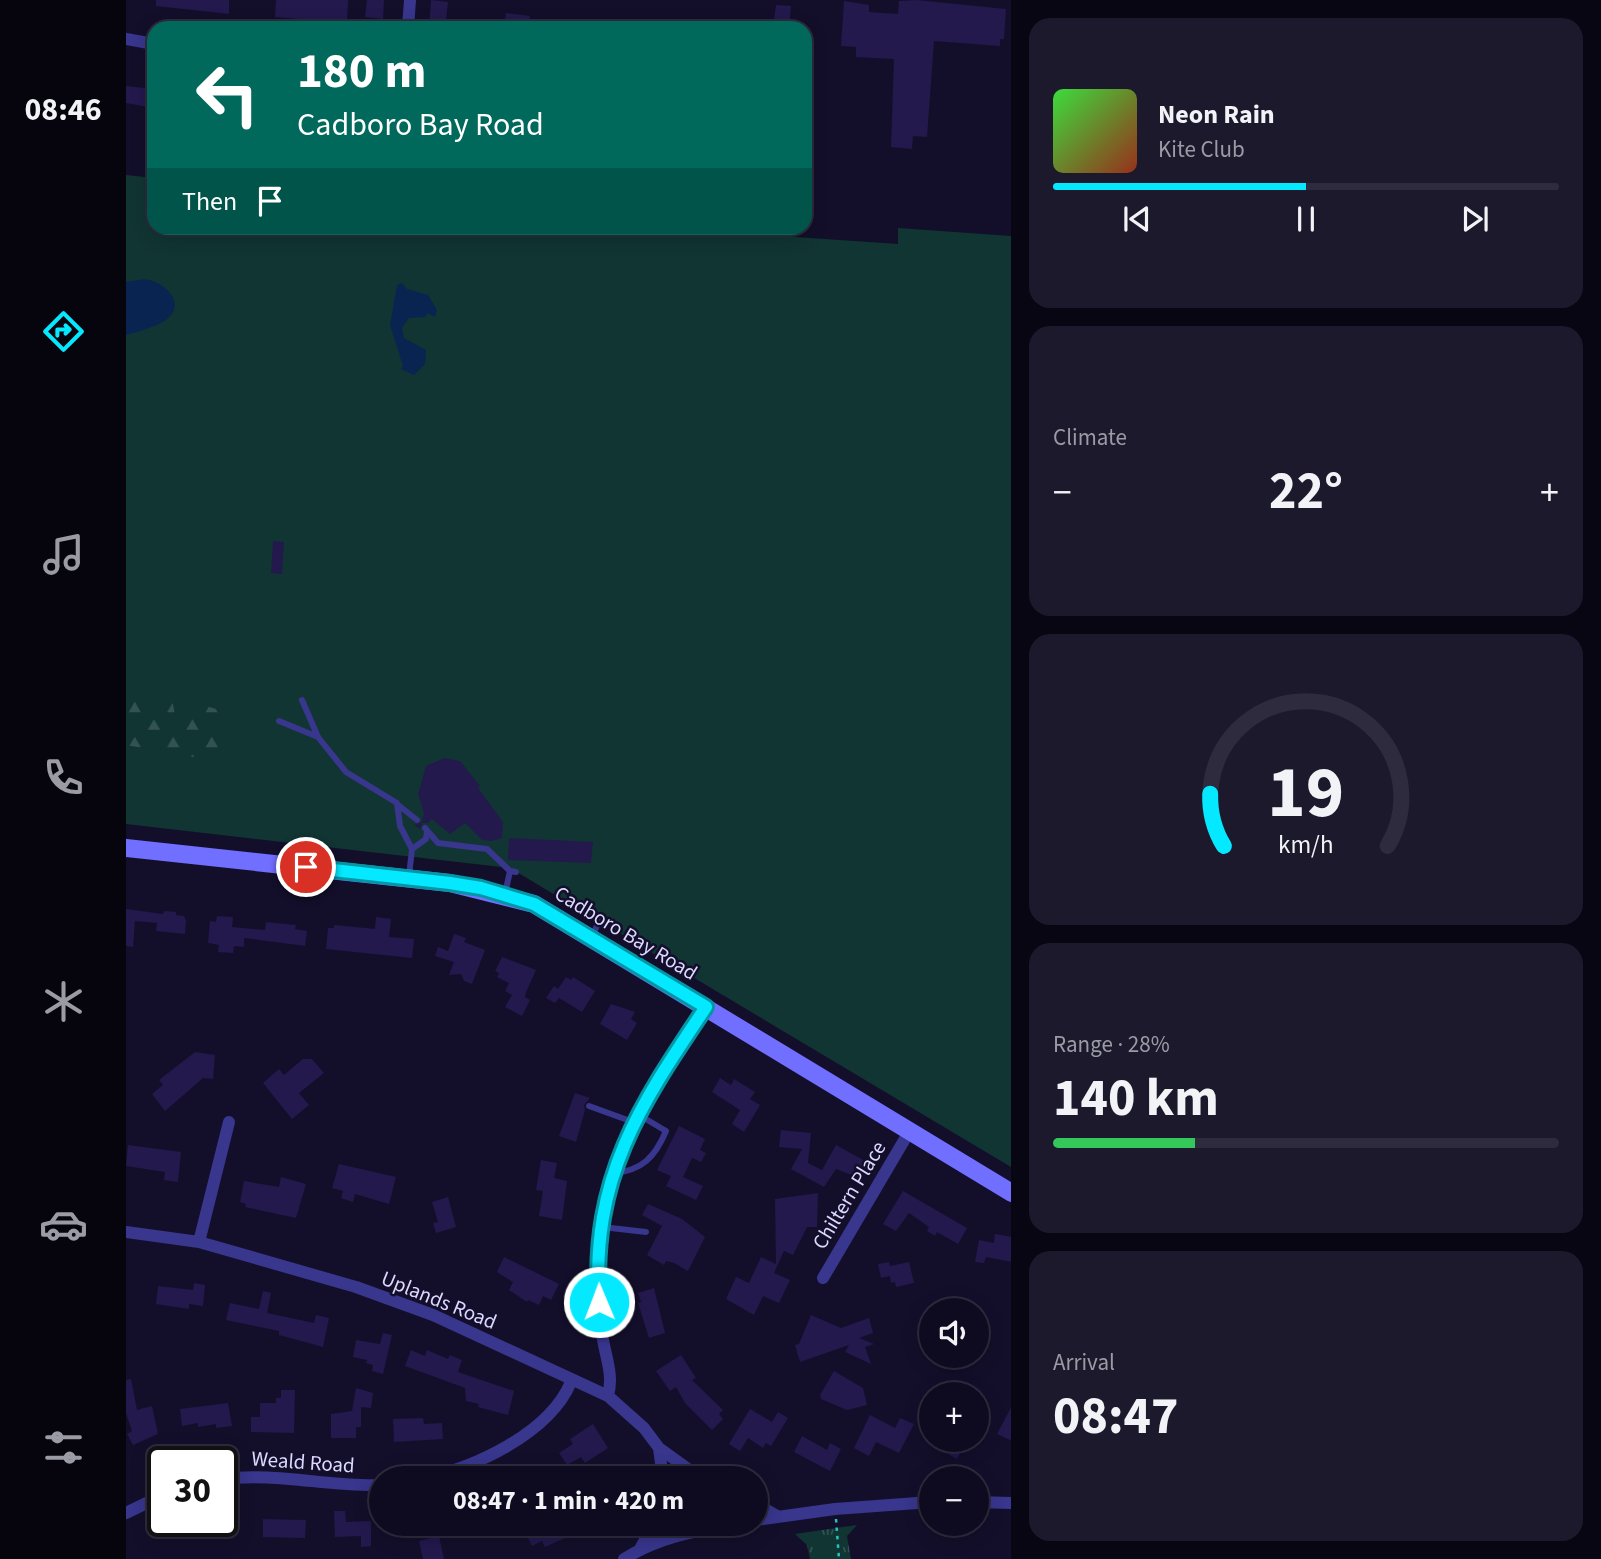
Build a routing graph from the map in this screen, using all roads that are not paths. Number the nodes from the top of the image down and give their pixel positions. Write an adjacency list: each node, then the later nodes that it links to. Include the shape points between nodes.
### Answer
1 (410, 0): 2 (street)
2 (408, 21)
3 (126, 39): 4 (street)
4 (147, 43)
5 (302, 700): 7 (lane)
6 (279, 721): 7 (lane)
7 (318, 737): 8 (lane, via 346,772)
8 (397, 803): 9 (lane); 11 (lane, via 400,826)
9 (417, 821)
10 (126, 848): 12 (main road, Cadboro Bay Road)
11 (412, 849): 12 (lane); 13 (lane, via 426,839 426,829 438,843 487,849 513,871)
12 (408, 878): 13 (main road, Cadboro Bay Road)
13 (505, 895): 15 (main road, Cadboro Bay Road, via 534,904)
14 (599, 921): 15 (lane)
15 (591, 939): 16 (main road, Cadboro Bay Road)
16 (706, 1007): 18 (street); 20 (main road, Cadboro Bay Road)
17 (589, 1106): 18 (lane)
18 (635, 1118): 21 (street); 21 (lane, via 666,1132 658,1150 641,1166)
19 (229, 1122): 26 (street)
20 (909, 1132): 22 (main road, Cadboro Bay Road); 27 (street, Chiltern Place)
21 (613, 1173): 23 (street)
22 (1011, 1193)
23 (602, 1227): 25 (lane); 29 (street, via 598,1278 602,1334 612,1382)
24 (126, 1232): 26 (street, Uplands Road)
25 (646, 1232)
26 (199, 1242): 28 (street, Uplands Road, via 356,1287 433,1315)
27 (823, 1278)
28 (571, 1381): 29 (street, Uplands Road); 31 (street, via 563,1400 510,1443)
29 (608, 1396): 30 (street, Uplands Road)
30 (659, 1448): 32 (street); 33 (street, Uplands Road)
31 (463, 1466)
32 (661, 1466)
33 (684, 1466)
34 (238, 1478): 35 (street, Weald Road, via 280,1477)
35 (369, 1485)
36 (989, 1502): 39 (street)
37 (147, 1503): 41 (street)
38 (919, 1503): 42 (street)
39 (1011, 1503)
40 (768, 1511): 42 (street)
41 (126, 1513)
42 (777, 1516): 43 (street)
43 (768, 1518)
44 (647, 1536): 46 (street)
45 (674, 1536): 46 (street)
46 (640, 1549): 47 (street)
47 (624, 1559)

